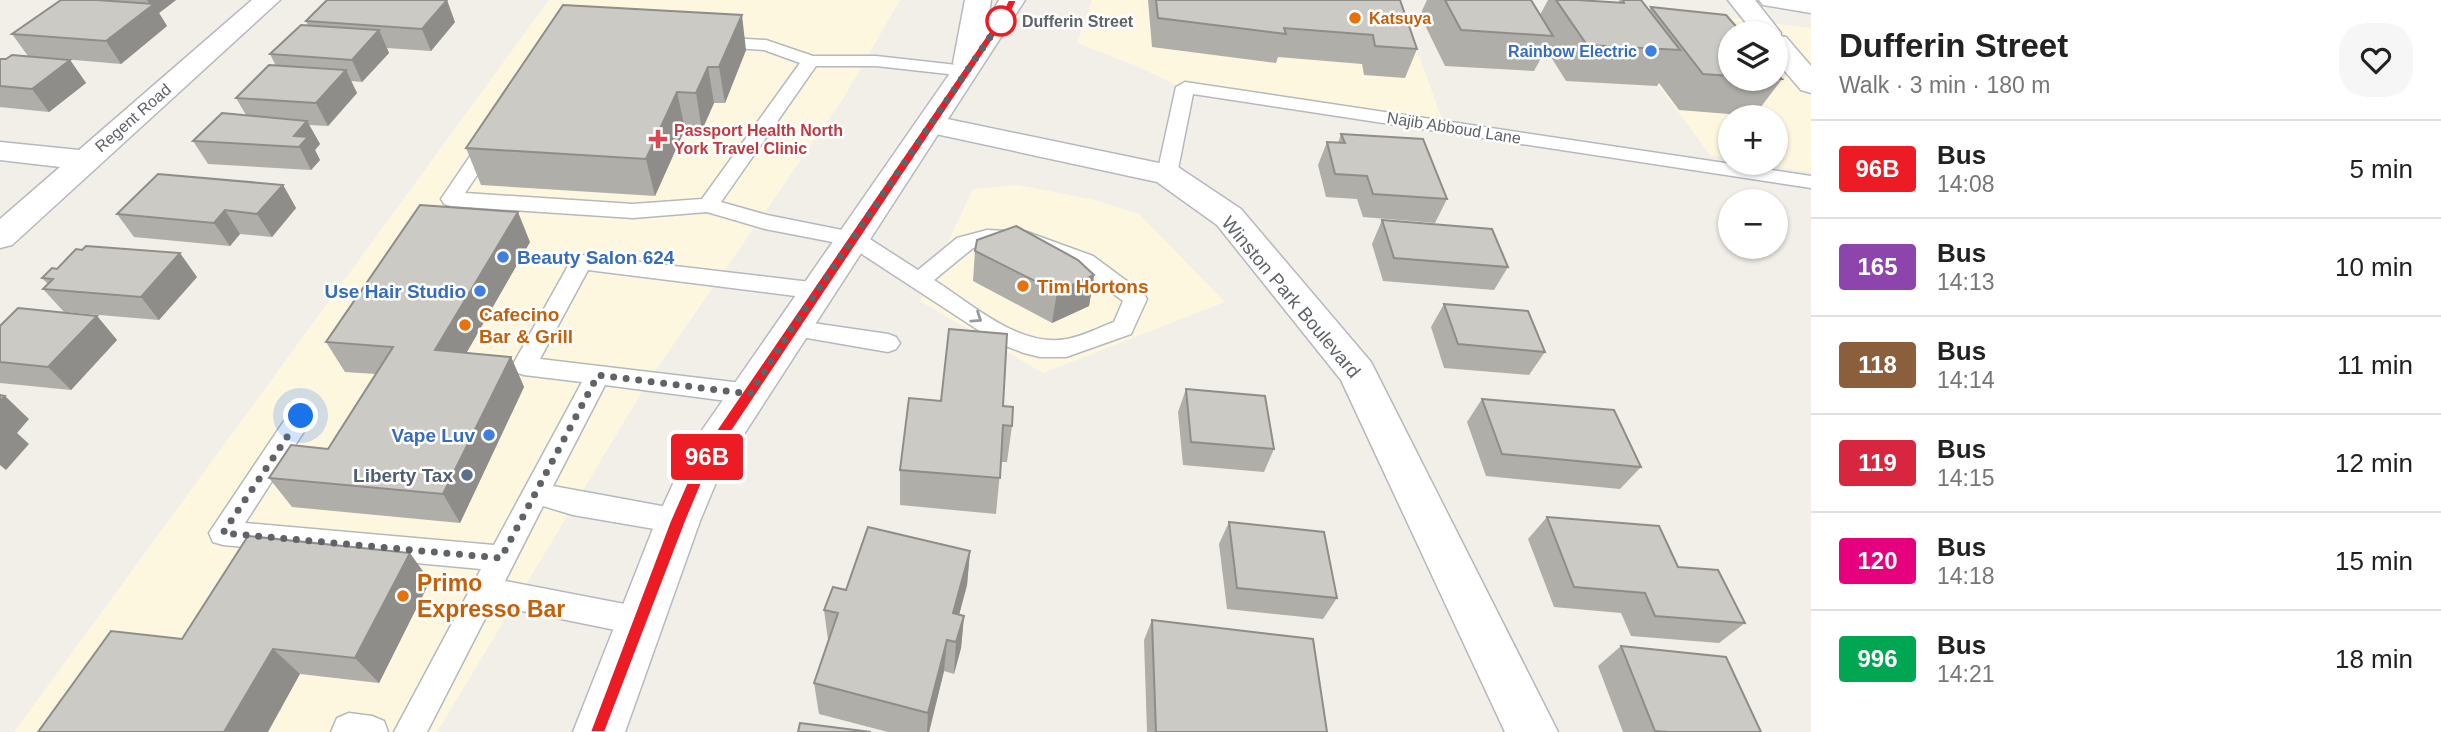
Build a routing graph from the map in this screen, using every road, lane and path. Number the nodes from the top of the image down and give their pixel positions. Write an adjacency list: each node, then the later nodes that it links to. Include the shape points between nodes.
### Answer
1 (267, 0): 16 (street, Regent Road)
2 (978, 0): 11 (street)
3 (1012, 0): 11 (street)
4 (1741, 0): 7 (street)
5 (1772, 0): 6 (street)
6 (1811, 5)
7 (1758, 21)
8 (698, 41): 10 (lane, via 766,45)
9 (1788, 57): 12 (street)
10 (811, 61): 11 (lane, via 876,61); 19 (lane)
11 (966, 71): 14 (street)
12 (1811, 84)
13 (503, 121): 19 (lane, via 451,199 633,211)
14 (933, 125): 17 (street, Winston Park Boulevard); 21 (street)
15 (0, 152): 16 (street)
16 (86, 160): 20 (street, Regent Road)
17 (1167, 174): 18 (lane, Najib Abboud Lane, via 1185,87); 38 (street, Winston Park Boulevard, via 1229,217 1357,372)
18 (1811, 181)
19 (708, 205): 21 (lane, via 765,222)
20 (0, 237)
21 (854, 239): 22 (lane); 23 (street)
22 (920, 280): 22 (lane, one-way to 22, via 1006,337 1031,348 1059,351 1123,328 1135,299 1085,261 1027,239 987,237 965,243)
23 (819, 291): 24 (street); 26 (lane, via 581,262 524,366)
24 (792, 328): 25 (lane); 27 (street)
25 (888, 343)
26 (598, 375): 27 (lane); 29 (lane)
27 (750, 394): 30 (street, via 704,461)
28 (301, 416): 31 (lane, via 223,533)
29 (535, 494): 30 (lane); 31 (lane)
30 (678, 521): 33 (street)
31 (501, 558): 32 (lane)
32 (486, 591): 33 (lane); 36 (lane)
33 (640, 621): 37 (street)
34 (347, 732): 35 (lane)
35 (372, 732)
36 (410, 732)
37 (599, 732)
38 (1532, 732)

